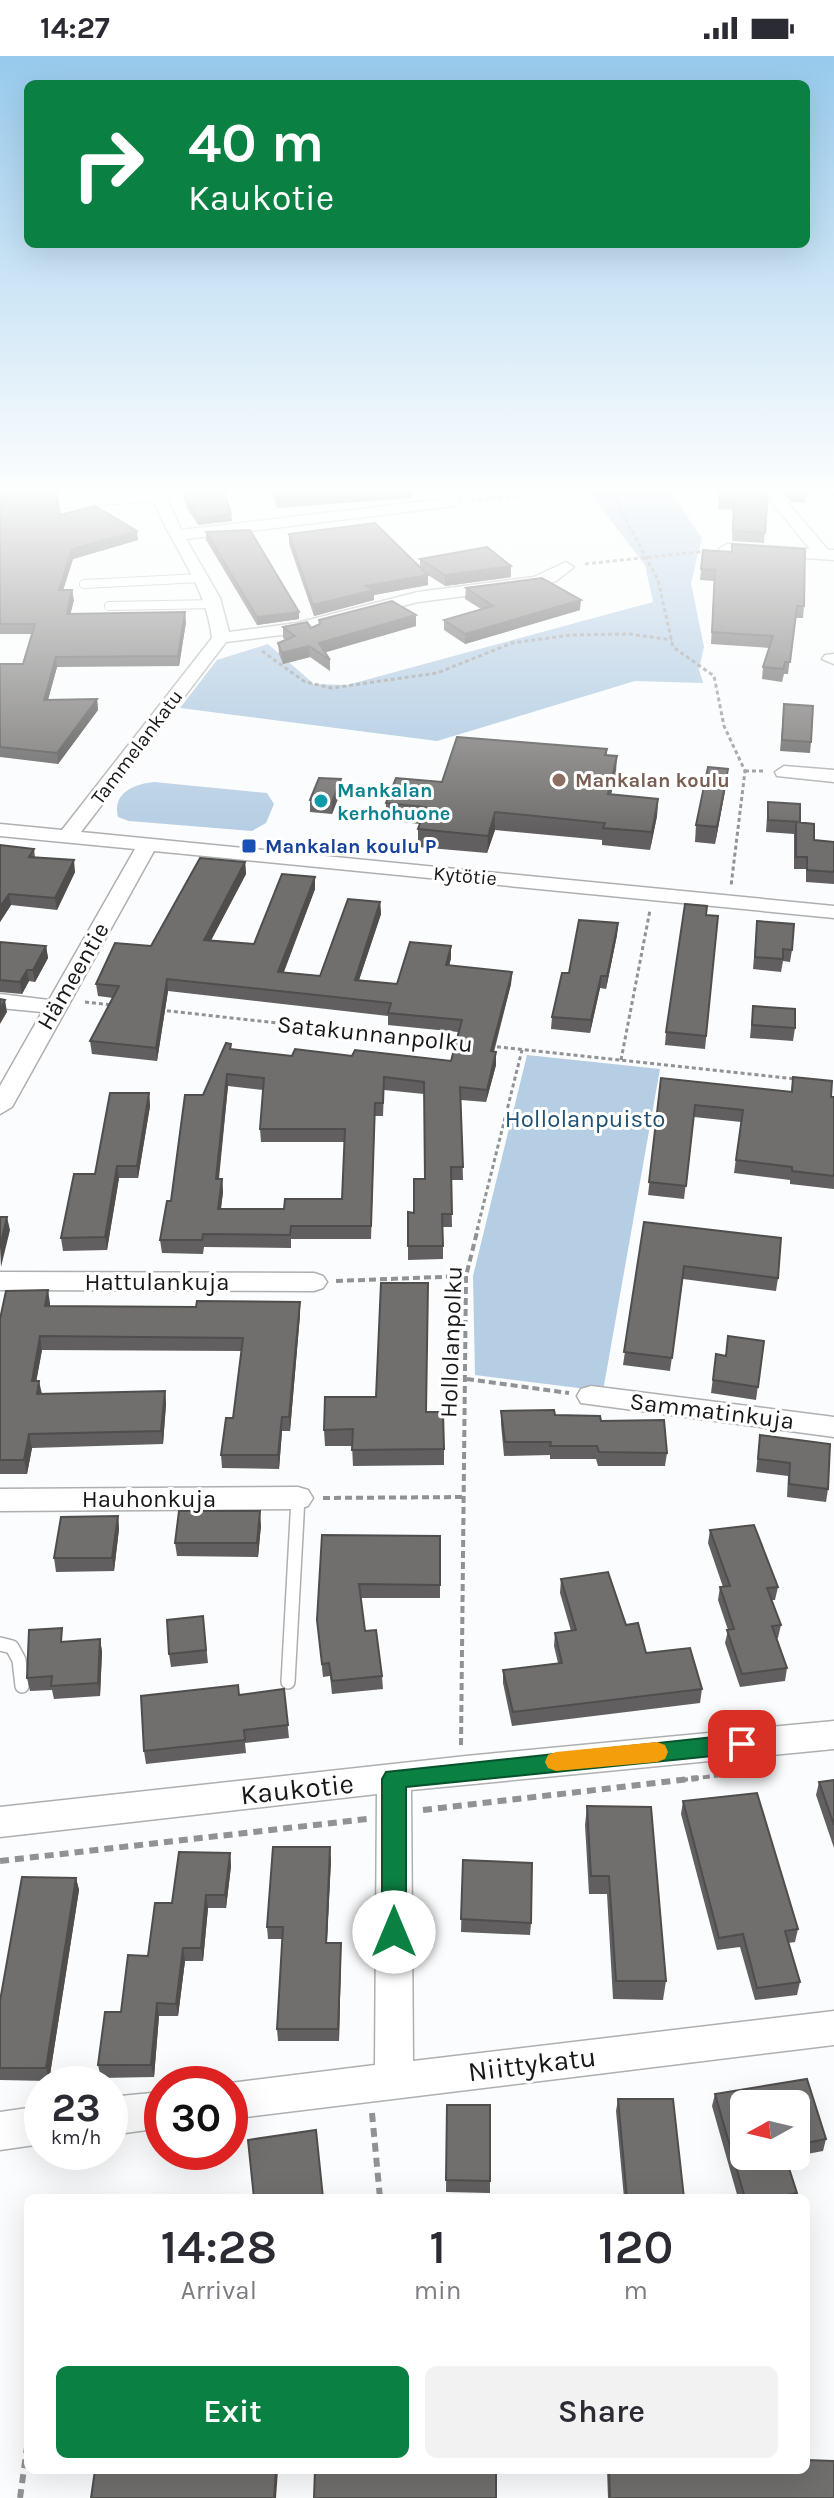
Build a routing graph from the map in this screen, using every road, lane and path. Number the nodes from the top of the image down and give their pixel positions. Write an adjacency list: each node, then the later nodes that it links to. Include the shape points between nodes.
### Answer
1 (399, 602): 5 (street, via 297,628)
2 (667, 602): 6 (path)
3 (217, 604): 4 (lane); 5 (street)
4 (109, 606)
5 (224, 638): 6 (path, via 269,654 305,682 332,688 437,673 512,643 570,635); 10 (street, Tammelankatu)
6 (672, 640): 12 (path, via 673,647 714,676 724,726 745,771)
7 (784, 772): 8 (street)
8 (834, 776)
9 (0, 830): 10 (street, Kytötie)
10 (68, 836): 11 (street, Kytötie)
11 (147, 846): 13 (street, Kytötie); 16 (street, Hämeentie)
12 (731, 886)
13 (653, 894): 14 (street, Kytötie); 22 (path)
14 (834, 912)
15 (0, 1001): 16 (street)
16 (58, 1003): 17 (path); 24 (street, Hämeentie)
17 (122, 1006)
18 (152, 1009): 19 (path, Satakunnanpolku)
19 (460, 1043)
20 (475, 1045): 21 (path, Satakunnanpolku)
21 (522, 1050): 22 (path, Satakunnanpolku); 25 (path, Hollolanpolku)
22 (621, 1060): 23 (path, Satakunnanpolku)
23 (804, 1080)
24 (0, 1107)
25 (466, 1276): 27 (path); 28 (path, Hollolanpolku)
26 (0, 1281): 27 (street, Hattulankuja)
27 (314, 1282)
28 (467, 1379): 29 (path); 31 (path, Hollolanpolku)
29 (591, 1396): 30 (street, Sammatinkuja)
30 (834, 1427)
31 (464, 1497): 32 (path); 38 (path, Hollolanpolku, via 461,1745)
32 (298, 1498): 33 (street, Hauhonkuja); 35 (lane)
33 (0, 1500)
34 (0, 1644): 36 (lane, via 12,1647 19,1660)
35 (288, 1682)
36 (22, 1686)
37 (834, 1735): 38 (street, Kaukotie)
38 (466, 1770): 39 (street, Kaukotie); 40 (path, Hollolanpolku)
39 (394, 1779): 41 (street, Kaukotie); 43 (street)
40 (473, 1803)
41 (0, 1822)
42 (834, 2028): 43 (street, Niittykatu)
43 (381, 2082): 44 (street, Niittykatu); 47 (path)
44 (248, 2099)
45 (24, 2128): 46 (street)
46 (0, 2131)
47 (380, 2194)
48 (24, 2469): 49 (path)
49 (20, 2498)

